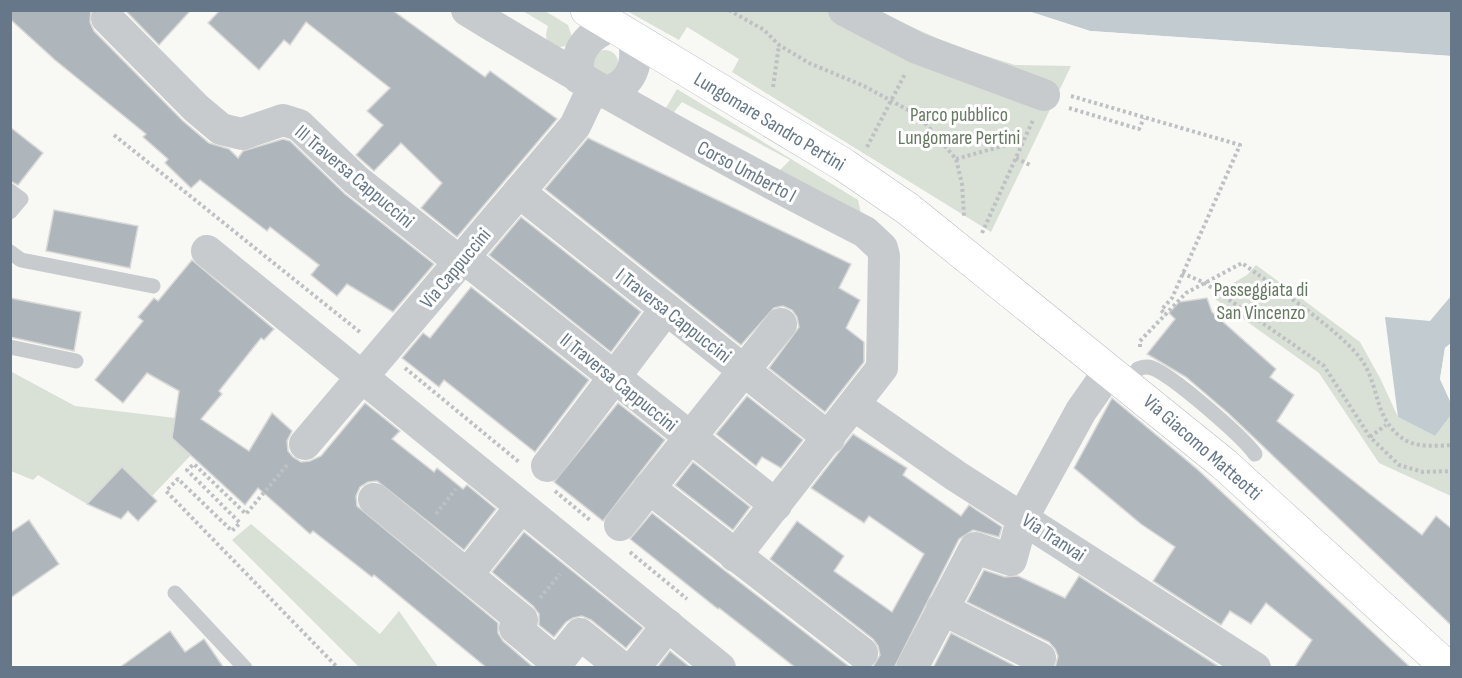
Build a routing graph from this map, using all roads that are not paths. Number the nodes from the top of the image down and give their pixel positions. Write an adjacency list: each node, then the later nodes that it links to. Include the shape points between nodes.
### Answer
1 (467, 10): 5 (street, Corso Umberto I)
2 (844, 10): 6 (street, via 917,48)
3 (107, 18): 13 (street, III Traversa Cappuccini, via 222,129 242,134 283,120 299,125 356,180)
4 (611, 25): 5 (street, via 595,33 576,64); 5 (street, via 637,57 620,87); 10 (street, Lungomare Sandro Pertini)
5 (593, 86): 8 (street, Via Cappuccini, via 575,126); 23 (street, Corso Umberto I, via 874,238 884,256 882,368)
6 (1052, 100)
7 (10, 191): 9 (lane, via 21,199)
8 (519, 192): 13 (street, Via Cappuccini); 15 (street, I Traversa Cappuccini)
9 (10, 212)
10 (954, 231): 20 (street, Via Giacomo Matteotti)
11 (207, 251): 21 (street)
12 (10, 252): 14 (lane, via 21,261)
13 (462, 260): 21 (street, Via Cappuccini); 22 (street, II Traversa Cappuccini)
14 (153, 286)
15 (666, 309): 19 (street, I Traversa Cappuccini); 22 (street)
16 (781, 324): 19 (street)
17 (10, 347): 18 (lane)
18 (76, 361)
19 (743, 370): 24 (street); 25 (street, I Traversa Cappuccini)
20 (1125, 374): 27 (lane, via 1155,369 1205,407); 33 (street, via 1081,411); 48 (street, Via Giacomo Matteotti)
21 (360, 378): 26 (street, Via Cappuccini); 32 (street)
22 (614, 378): 24 (street, II Traversa Cappuccini); 28 (street)
23 (854, 405): 25 (street, Corso Umberto I); 33 (street, Via Tranvai, via 947,471)
24 (689, 438): 29 (street); 31 (street, II Traversa Cappuccini)
25 (829, 438): 31 (street, Corso Umberto I)
26 (305, 444)
27 (1255, 454)
28 (548, 466)
29 (649, 488): 34 (street); 35 (street)
30 (374, 499): 36 (street)
31 (776, 505): 35 (street, Corso Umberto I)
32 (521, 507): 36 (street); 39 (street)
33 (1023, 517): 38 (street, via 1011,560 975,548); 42 (street, Via Tranvai)
34 (620, 525)
35 (735, 556): 40 (street)
36 (467, 575): 44 (street, via 522,620 515,628 557,663 580,634)
37 (176, 593): 43 (lane)
38 (942, 609): 41 (street); 47 (street)
39 (668, 625): 45 (street); 46 (street)
40 (862, 653)
41 (1040, 658)
42 (1244, 665)
43 (245, 668)
44 (622, 668)
45 (634, 668)
46 (720, 668)
47 (912, 668)
48 (1448, 668)

